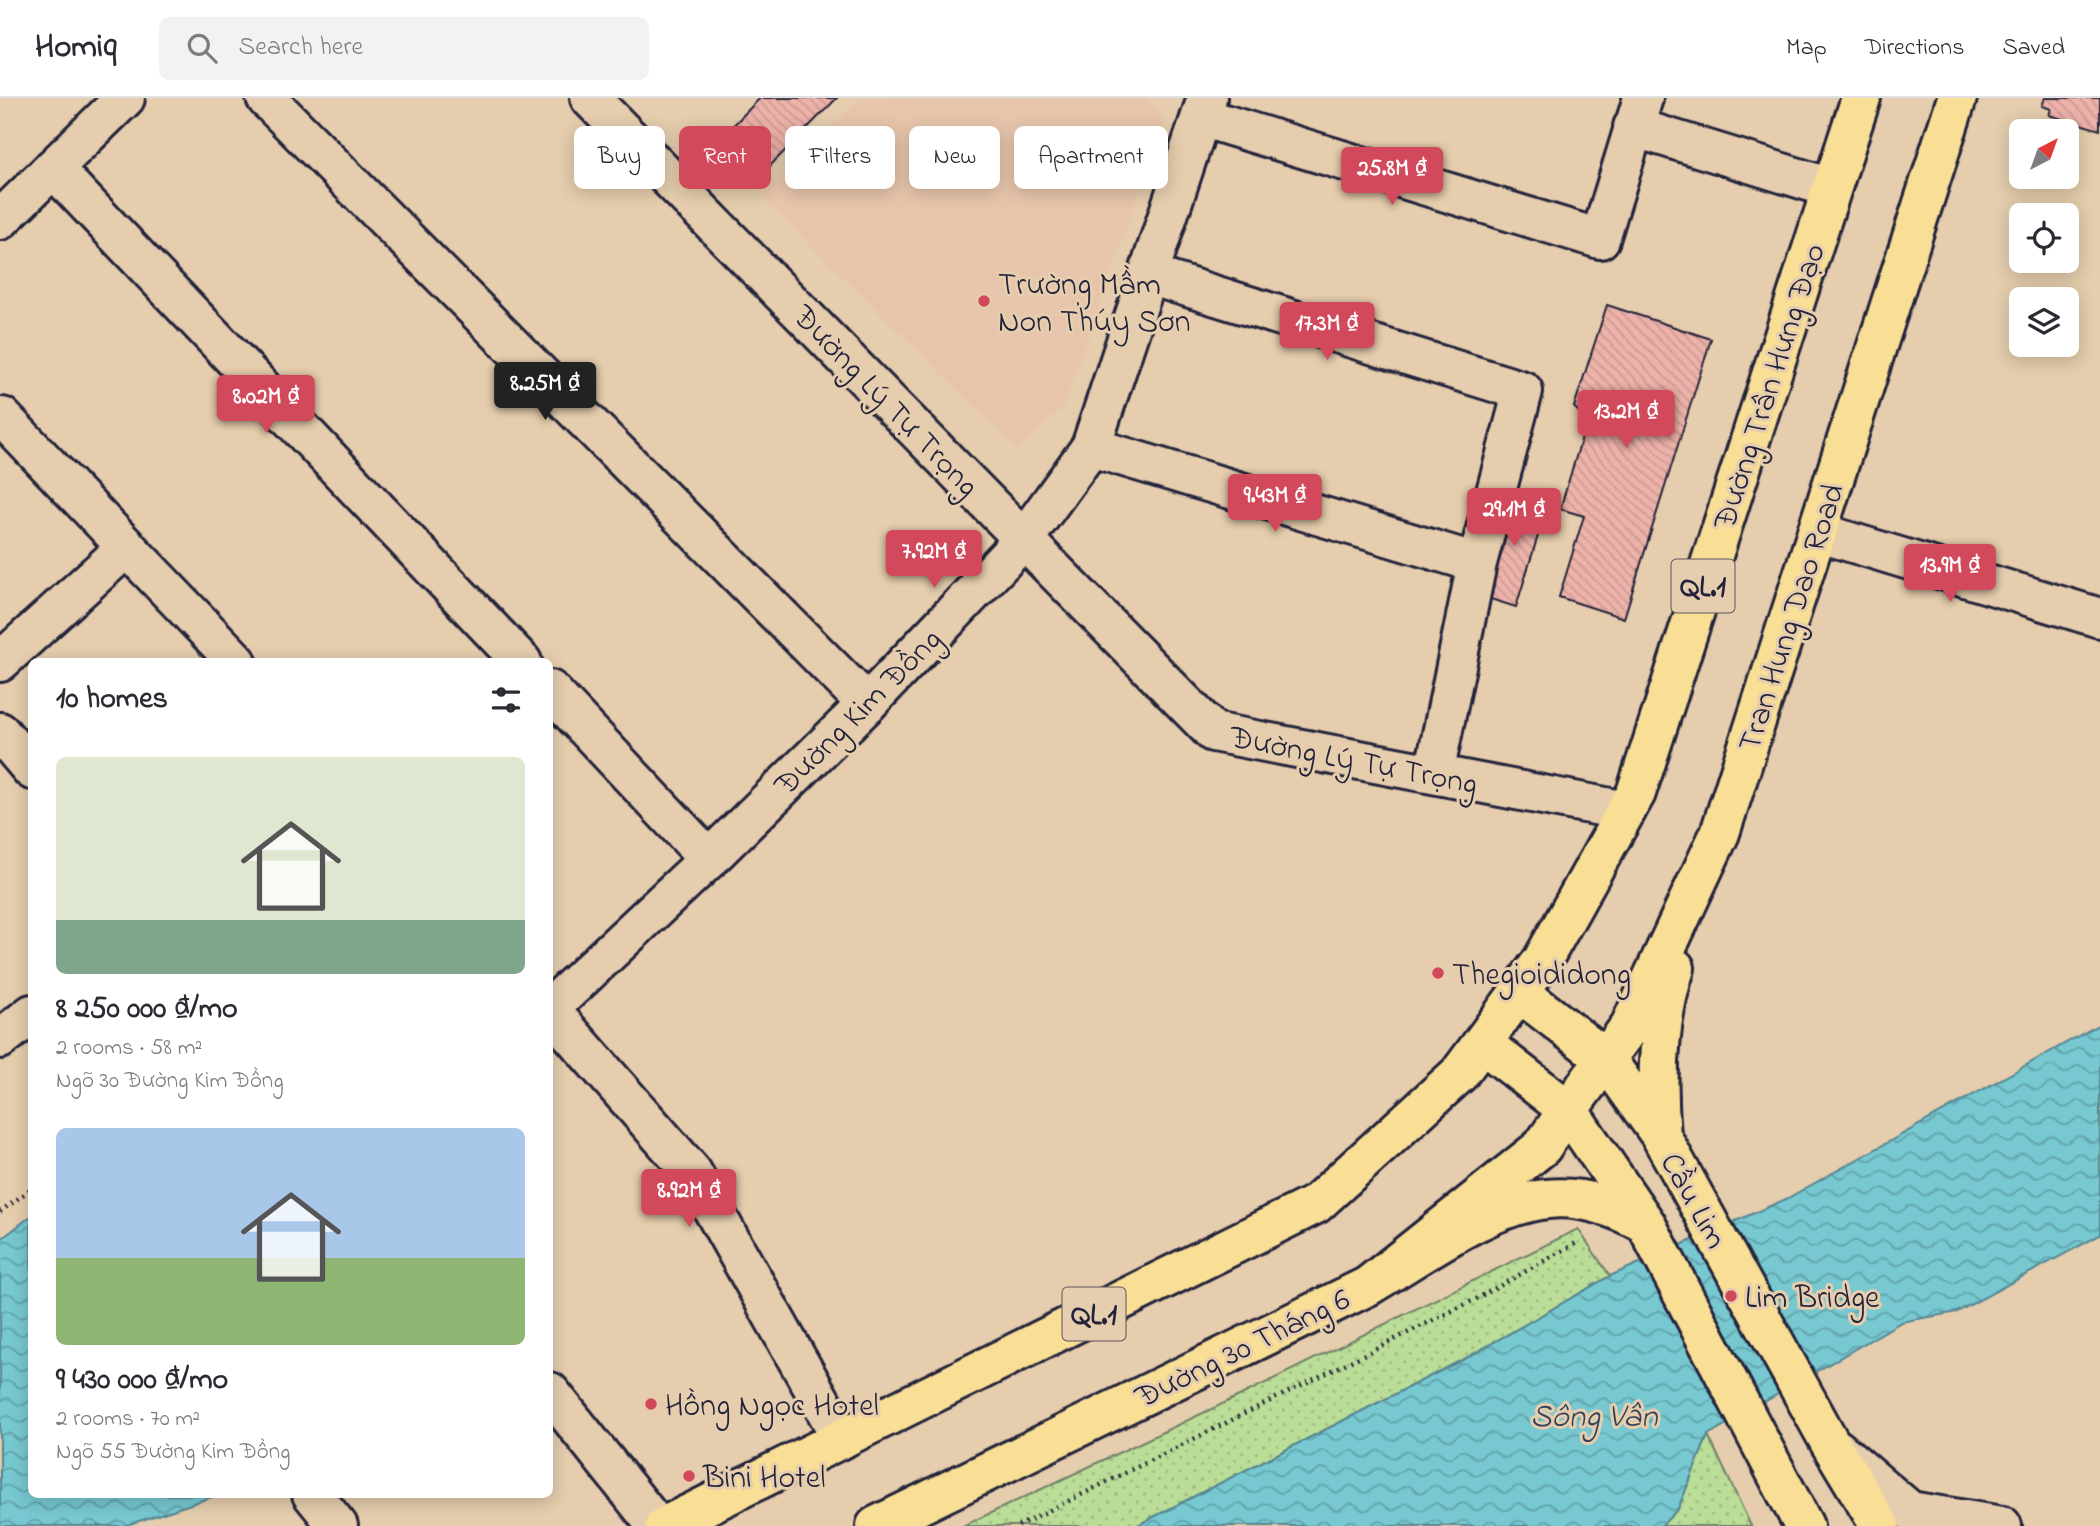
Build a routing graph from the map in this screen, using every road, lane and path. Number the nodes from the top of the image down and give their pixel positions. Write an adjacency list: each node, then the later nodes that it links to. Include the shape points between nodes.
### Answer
1 (125, 98): 8 (street)
2 (266, 98): 23 (street)
3 (590, 98): 15 (street, Đường Lý Tự Trọng)
4 (1861, 98): 9 (main road, Đường Trân Hưng Đạo / QL.1)
5 (1957, 98): 14 (main road, Tran Hung Dao Road)
6 (1204, 107): 7 (street, via 1600,239); 11 (street, Đường Kim Đồng)
7 (1638, 112): 9 (street)
8 (53, 168): 10 (street); 20 (street)
9 (1831, 188): 27 (main road, Đường Trân Hưng Đạo / QL.1, via 1636,793)
10 (0, 220)
11 (1149, 275): 13 (street, Đường Kim Đồng); 17 (street, via 1523,391)
12 (2, 417): 16 (street)
13 (1091, 447): 15 (street, Đường Kim Đồng); 17 (street)
14 (1817, 533): 18 (street); 28 (main road, Tran Hung Dao Road)
15 (1024, 539): 23 (street, Đường Kim Đồng); 26 (street, Đường Lý Tự Trọng, via 1213,732)
16 (127, 547): 19 (street); 21 (street)
17 (1477, 563): 26 (street)
18 (2100, 618)
19 (233, 658)
20 (518, 658)
21 (0, 662)
22 (553, 693): 29 (street)
23 (867, 704): 29 (street, Đường Kim Đồng)
24 (0, 732): 25 (street)
25 (28, 764)
26 (1434, 774): 27 (street, Đường Lý Tự Trọng)
27 (1626, 811): 30 (main road, Đường Trân Hưng Đạo / QL.1, via 1542,961)
28 (1720, 833): 36 (main road, Tran Hung Dao Road, via 1630,1026); 38 (main road, via 1666,995 1656,1082)
29 (709, 859): 31 (street, Đường Kim Đồng)
30 (1519, 992): 35 (main road, Đường Trân Hưng Đạo / QL.1); 36 (main road, Cầu Lim)
31 (553, 999)
32 (553, 1001): 45 (street, via 692,1172)
33 (28, 1017): 34 (street)
34 (0, 1039)
35 (1482, 1043): 37 (main road, Cầu Lim); 45 (main road, QL.1, via 1459,1074 1316,1204)
36 (1606, 1059): 37 (main road, Tran Hung Dao Road); 38 (main road, Cầu Lim)
37 (1568, 1111): 41 (main road, Cầu Lim); 43 (main road, Đường 30 Tháng 6, via 1542,1147)
38 (1661, 1136): 46 (main road, Cầu Lim)
39 (28, 1191): 40 (path)
40 (0, 1212)
41 (1646, 1224): 43 (main road, via 1621,1210 1548,1198 1496,1212); 47 (main road, Cầu Lim)
42 (1578, 1242): 53 (path, via 1476,1299)
43 (1368, 1286): 52 (main road, Đường 30 Tháng 6)
44 (553, 1395): 50 (street)
45 (842, 1439): 51 (main road, QL.1)
46 (1830, 1443): 56 (main road, Cầu Lim); 57 (street, via 1910,1511)
47 (1774, 1472): 54 (street); 55 (main road, Cầu Lim)
48 (315, 1498): 49 (street)
49 (338, 1526)
50 (657, 1526)
51 (665, 1526)
52 (876, 1526)
53 (1018, 1526)
54 (1784, 1526)
55 (1804, 1526)
56 (1880, 1526)
57 (2002, 1526)

